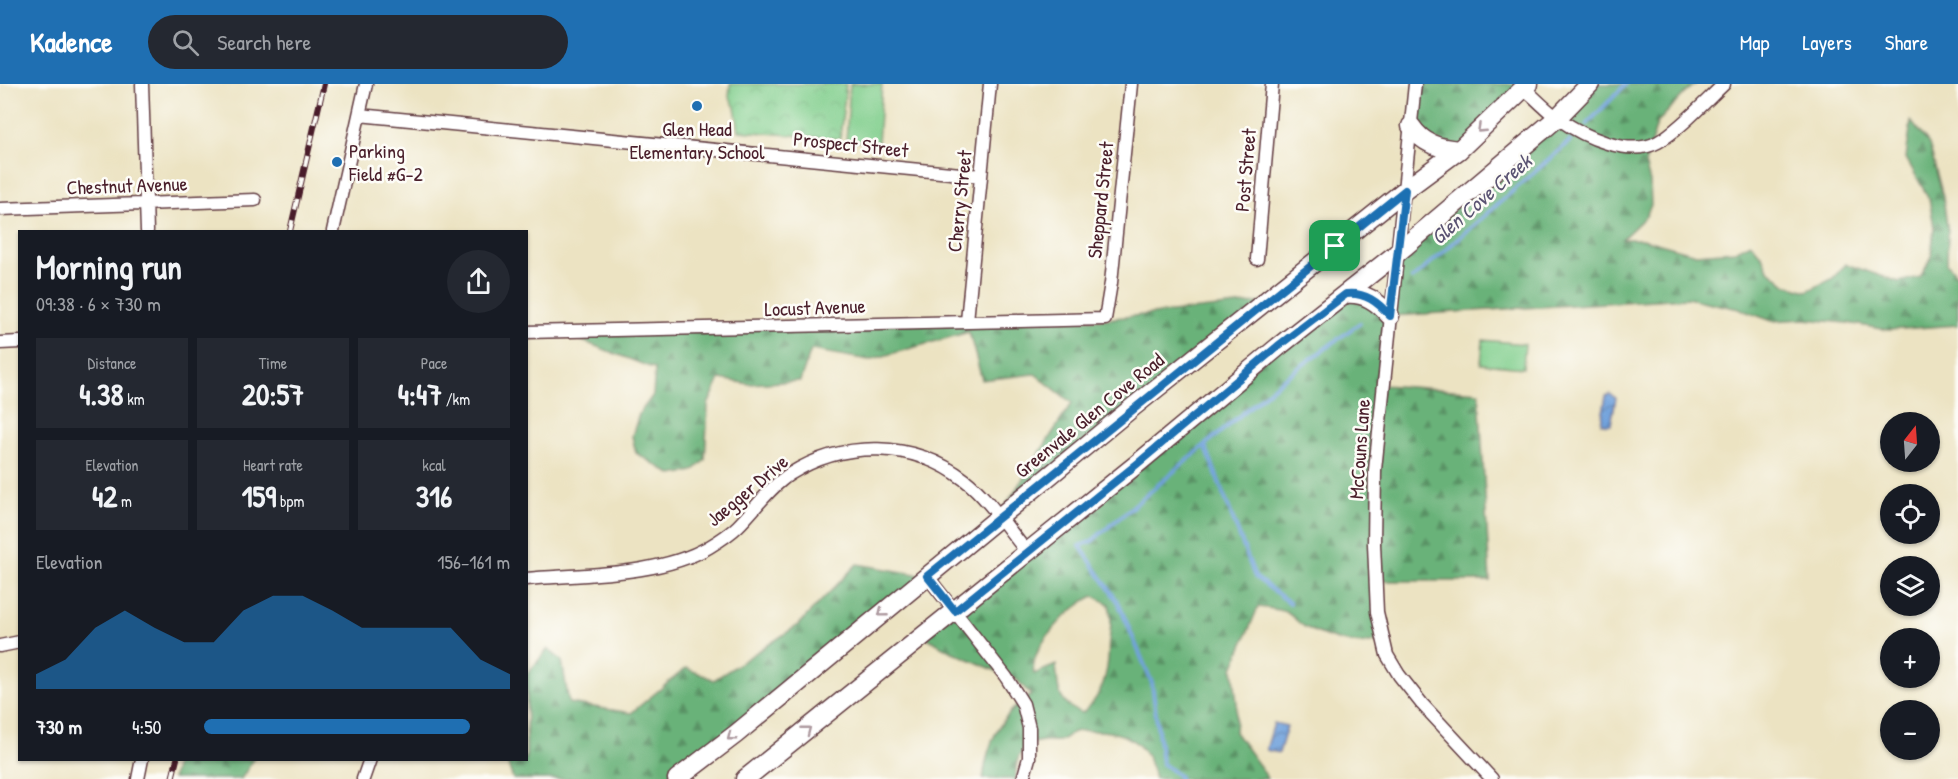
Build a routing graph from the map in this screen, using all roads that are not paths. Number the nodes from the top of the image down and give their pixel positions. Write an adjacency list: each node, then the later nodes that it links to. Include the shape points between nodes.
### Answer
1 (142, 84): 17 (street)
2 (990, 84): 14 (street, Cherry Street)
3 (1131, 84): 25 (street, Sheppard Street)
4 (1272, 84): 22 (street, Post Street)
5 (1415, 84): 12 (street, McCouns Lane)
6 (1590, 84): 11 (main road)
7 (1724, 84): 11 (street, via 1649,146 1623,147 1589,136)
8 (366, 86): 10 (street)
9 (1526, 86): 11 (street); 13 (main road, Greenvale Glen Cove Road, one-way to 13)
10 (359, 115): 14 (street, Prospect Street); 20 (street)
11 (1557, 118): 21 (main road)
12 (1411, 126): 13 (main road, via 1428,143); 15 (street, McCouns Lane)
13 (1459, 150): 15 (main road, Greenvale Glen Cove Road)
14 (981, 176): 26 (street, Cherry Street)
15 (1405, 190): 21 (street, McCouns Lane); 30 (main road, Greenvale Glen Cove Road)
16 (255, 200): 17 (street, Chestnut Avenue)
17 (146, 203): 18 (street, Chestnut Avenue); 19 (street)
18 (0, 209)
19 (147, 230)
20 (333, 230)
21 (1396, 254): 23 (main road); 24 (street, McCouns Lane)
22 (1257, 259)
23 (1346, 294): 24 (main road, via 1370,298); 31 (main road)
24 (1390, 316): 44 (street, McCouns Lane, via 1374,470 1374,544 1382,640 1399,675)
25 (1105, 319): 26 (street, Locust Avenue)
26 (967, 321): 27 (street, Locust Avenue)
27 (528, 332)
28 (18, 342): 29 (street)
29 (0, 343)
30 (998, 517): 31 (street, Jaegger Drive); 32 (main road, Greenvale Glen Cove Road); 33 (street, Jaegger Drive, via 966,481 929,459 902,451 850,450 819,459 789,475 737,528 690,556 639,569)
31 (1027, 552): 34 (main road)
32 (927, 576): 34 (street); 41 (main road, Greenvale Glen Cove Road, one-way to 41)
33 (528, 579)
34 (955, 611): 42 (main road, one-way to 34); 43 (street, via 1023,704 1029,728 1029,758)
35 (18, 642): 36 (street)
36 (0, 646)
37 (142, 761): 39 (street)
38 (369, 761): 40 (street)
39 (138, 779)
40 (363, 779)
41 (677, 779)
42 (745, 779)
43 (1023, 779)
44 (1492, 779)

